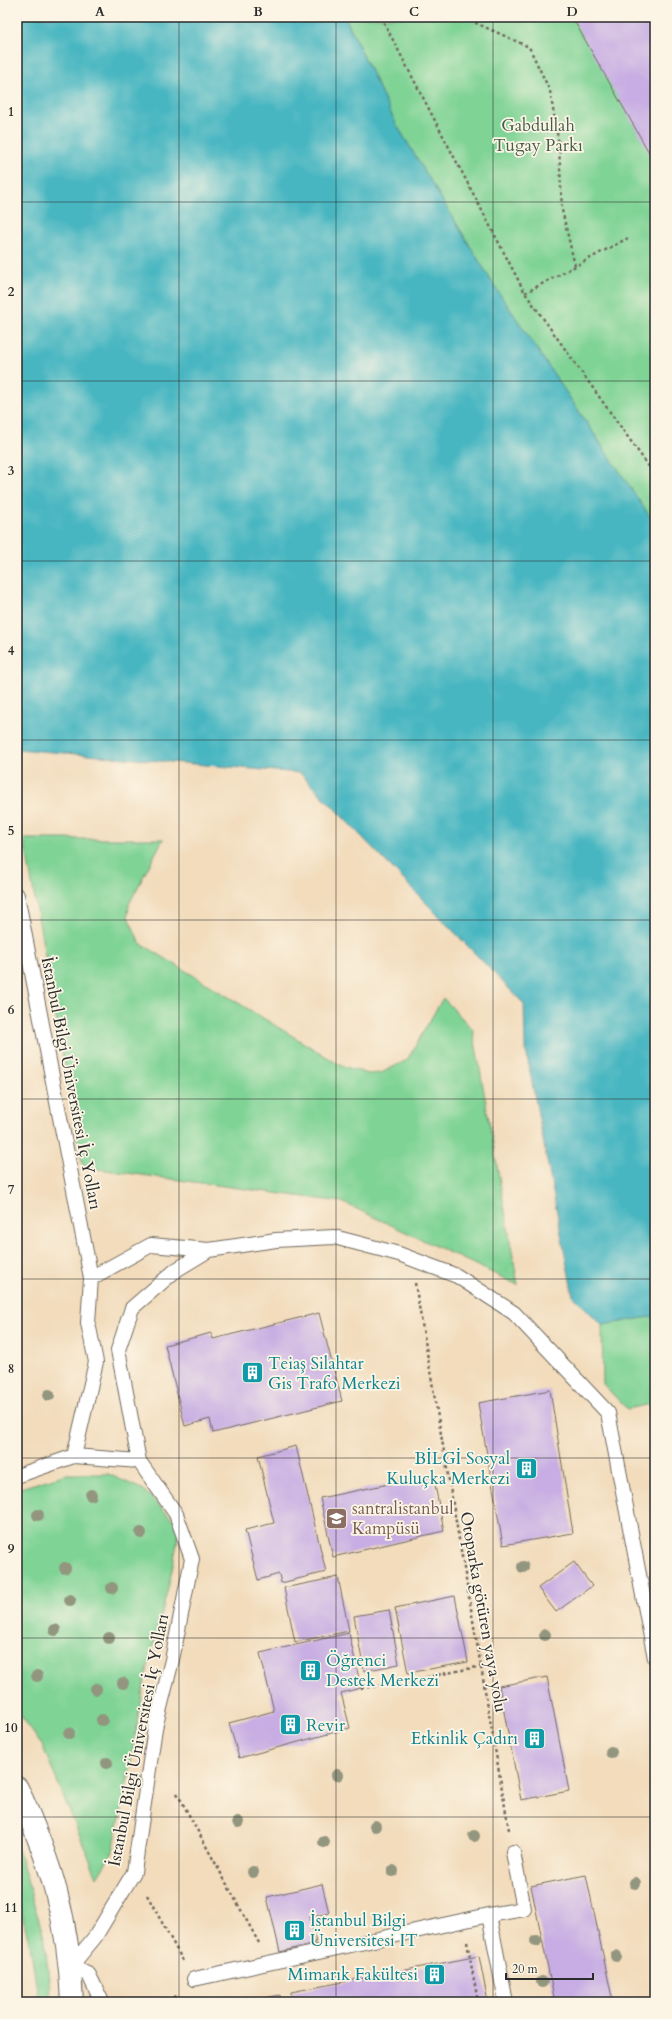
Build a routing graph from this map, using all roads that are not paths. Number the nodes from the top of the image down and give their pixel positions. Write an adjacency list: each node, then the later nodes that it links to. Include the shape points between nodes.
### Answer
1 (17, 895): 3 (lane, İstanbul Bilgi Üniversitesi İç Yolları)
2 (209, 1250): 3 (lane, İstanbul Bilgi Üniversitesi İç Yolları, via 151,1245); 5 (lane, İstanbul Bilgi Üniversitesi İç Yolları, via 176,1270 132,1308 118,1350); 7 (lane, İstanbul Bilgi Üniversitesi İç Yolları, via 276,1240 334,1237 411,1258 457,1276 514,1313 608,1413)
3 (91, 1278): 4 (lane, İstanbul Bilgi Üniversitesi İç Yolları, via 88,1323 96,1362)
4 (74, 1456): 5 (lane); 6 (lane)
5 (139, 1461): 11 (lane, İstanbul Bilgi Üniversitesi İç Yolları, via 176,1514 192,1559 172,1660 155,1728 134,1872 95,1937)
6 (17, 1476)
7 (655, 1658)
8 (17, 1788): 11 (main road, via 53,1878)
9 (513, 1852): 10 (lane, via 524,1909)
10 (489, 1915): 12 (lane); 15 (lane)
11 (71, 1966): 13 (main road); 14 (lane, via 89,1976)
12 (194, 1979)
13 (72, 2002)
14 (102, 2002)
15 (506, 2002)

